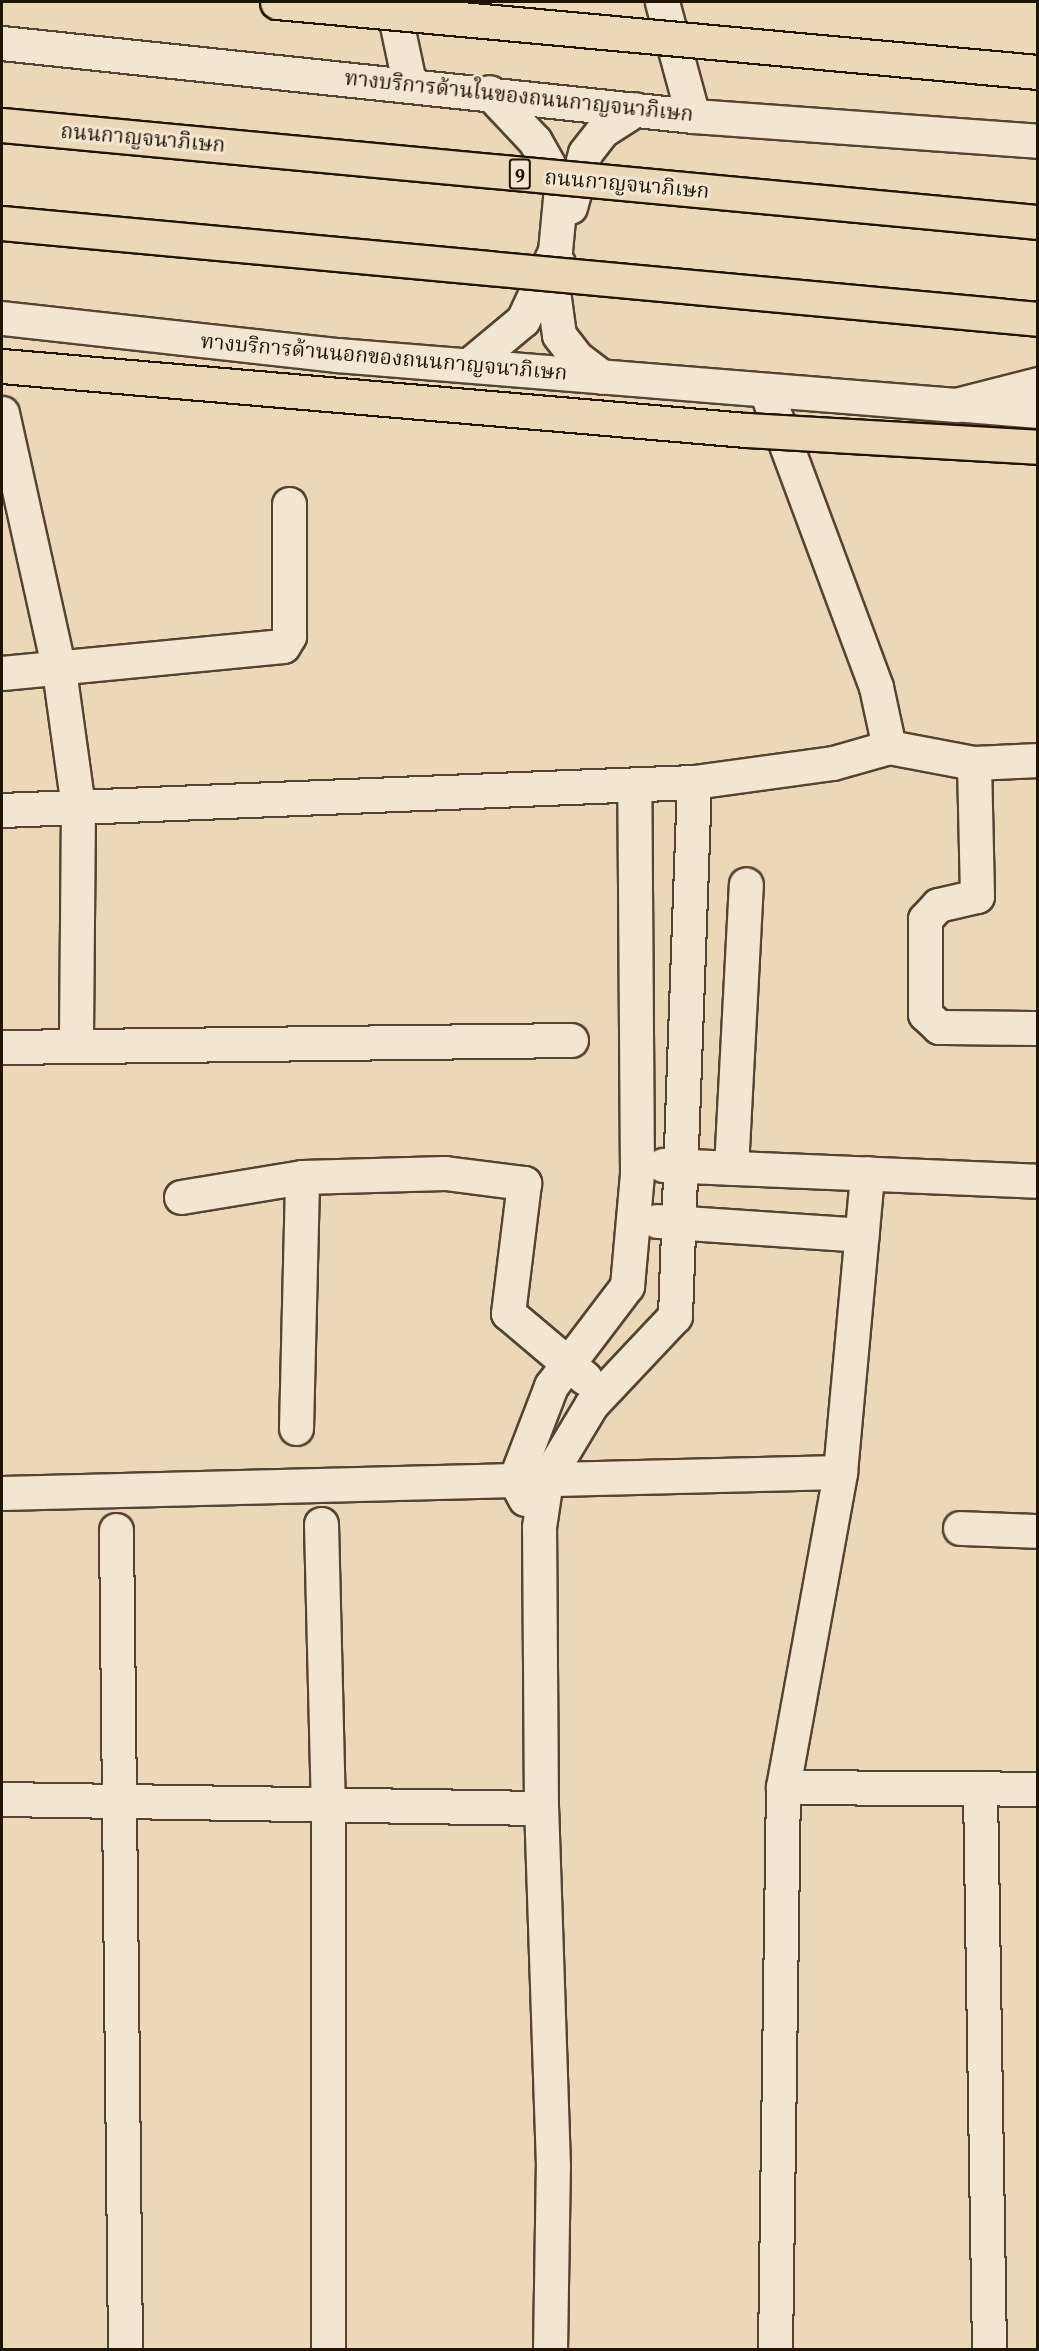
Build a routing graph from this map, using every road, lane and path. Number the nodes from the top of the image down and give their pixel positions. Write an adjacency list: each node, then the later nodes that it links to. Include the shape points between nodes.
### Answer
1 (277, 2): 5 (highway, bridge)
2 (392, 2): 6 (street)
3 (662, 2): 9 (street)
4 (2, 43): 6 (street, ทางบริการด้านในของถนนกาญจนาภิเษก)
5 (1038, 72)
6 (409, 82): 7 (street, ทางบริการด้านในของถนนกาญจนาภิเษก)
7 (489, 92): 8 (street, ทางบริการด้านในของถนนกาญจนาภิเษก); 16 (street, via 535,141 561,187 555,251 523,320)
8 (636, 109): 9 (street, ทางบริการด้านในของถนนกาญจนาภิเษก); 18 (street, via 602,131 585,153 553,291 559,335 577,358)
9 (693, 116): 11 (street, ทางบริการด้านในของถนนกาญจนาภิเษก)
10 (2, 125): 12 (highway, ถนนกาญจนาภิเษก / 9, bridge)
11 (1038, 141)
12 (1038, 222)
13 (2, 223): 15 (highway, bridge)
14 (2, 318): 16 (street, ทางบริการด้านนอกของถนนกาญจนาภิเษก)
15 (1038, 319)
16 (469, 365): 18 (street, ทางบริการด้านนอกของถนนกาญจนาภิเษก)
17 (2, 366): 24 (highway, bridge, via 746,430)
18 (602, 377): 20 (street, ทางบริการด้านนอกของถนนกาญจนาภิเษก)
19 (1038, 384): 21 (street)
20 (766, 391): 21 (street, ทางบริการด้านนอกของถนนกาญจนาภิเษก); 28 (street, via 876,687)
21 (957, 405): 22 (street, ทางบริการด้านนอกของถนนกาญจนาภิเษก)
22 (1038, 411)
23 (2, 413): 26 (street)
24 (1038, 447)
25 (289, 504): 26 (street, via 289,636 283,646)
26 (59, 670): 27 (street); 33 (street)
27 (2, 673)
28 (889, 747): 30 (street); 31 (street, via 833,763)
29 (1038, 760): 30 (street)
30 (974, 763): 36 (street, via 977,896 938,905 926,919 925,1014 939,1027)
31 (694, 782): 32 (street); 41 (street)
32 (634, 785): 33 (street); 40 (street)
33 (78, 807): 34 (street); 38 (street)
34 (2, 810)
35 (746, 884): 42 (street)
36 (1038, 1028)
37 (571, 1040): 38 (street)
38 (76, 1044): 39 (street)
39 (2, 1047)
40 (637, 1162): 41 (street); 47 (street)
41 (683, 1166): 42 (street); 48 (street)
42 (731, 1168): 43 (street)
43 (867, 1173): 45 (street); 49 (street)
44 (302, 1177): 46 (street); 50 (street, via 445,1173 524,1183 508,1312); 52 (street)
45 (1038, 1180)
46 (181, 1197)
47 (635, 1219): 48 (street); 50 (street, via 627,1286)
48 (677, 1222): 49 (street); 51 (street, via 675,1316)
49 (862, 1235): 53 (street)
50 (566, 1366): 51 (street); 54 (street, via 551,1386)
51 (603, 1391): 54 (street)
52 (296, 1428)
53 (840, 1472): 54 (street); 60 (street)
54 (531, 1480): 55 (street); 66 (street, via 539,1527)
55 (2, 1493)
56 (321, 1524): 65 (street)
57 (960, 1528): 59 (street)
58 (116, 1530): 64 (street)
59 (1038, 1531)
60 (783, 1787): 62 (street); 70 (street)
61 (1038, 1789): 62 (street)
62 (980, 1790): 71 (street)
63 (2, 1798): 64 (street)
64 (120, 1800): 65 (street); 67 (street)
65 (328, 1804): 66 (street); 68 (street)
66 (541, 1808): 69 (street, via 553,2166)
67 (125, 2349)
68 (328, 2349)
69 (550, 2349)
70 (775, 2349)
71 (989, 2349)

